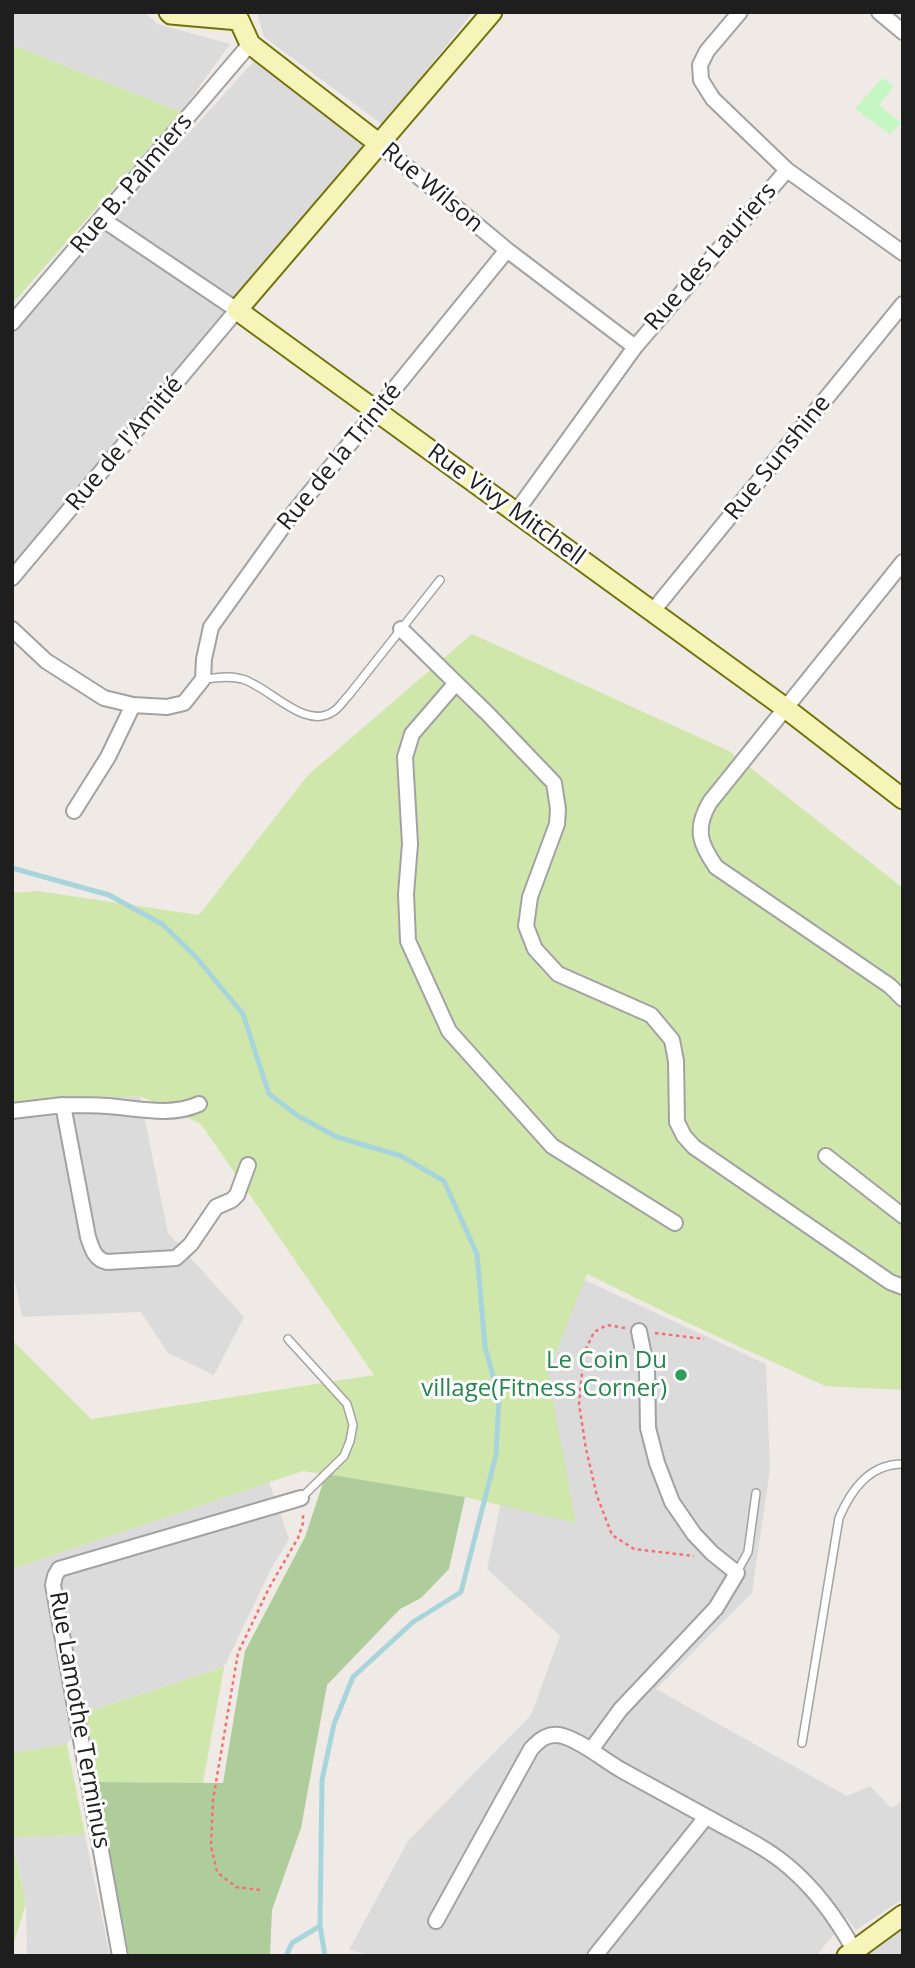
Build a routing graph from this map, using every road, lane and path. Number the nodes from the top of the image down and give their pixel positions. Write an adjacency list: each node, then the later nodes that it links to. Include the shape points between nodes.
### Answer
1 (169, 12): 5 (street)
2 (492, 12): 8 (street)
3 (740, 12): 9 (street, Rue des Lauriers, via 707,51 700,65 701,80 713,99)
4 (879, 12): 6 (street)
5 (239, 16): 7 (street, Rue Wilson)
6 (903, 32)
7 (250, 44): 8 (street, Rue Wilson); 10 (street, Rue B. Palmiers)
8 (378, 143): 11 (street, Rue Wilson); 14 (street)
9 (787, 170): 12 (street); 16 (street, Rue des Lauriers)
10 (102, 219): 14 (street, Rue Vivy Mitchell); 15 (street, Rue B. Palmiers)
11 (507, 250): 16 (street, Rue Wilson); 17 (street, Rue de la Trinité)
12 (903, 253)
13 (903, 304): 22 (street, Rue Sunshine)
14 (237, 310): 17 (street, Rue Vivy Mitchell); 20 (street, Rue de l'Amitié)
15 (12, 323)
16 (635, 347): 18 (street, Rue des Lauriers)
17 (377, 412): 18 (street, Rue Vivy Mitchell); 25 (street, Rue de la Trinité, via 287,520 211,627)
18 (516, 512): 22 (street, Rue Vivy Mitchell)
19 (903, 562): 28 (street)
20 (12, 578)
21 (440, 580): 24 (lane)
22 (652, 611): 28 (street, Rue Vivy Mitchell)
23 (12, 629): 27 (street, via 46,661 104,698)
24 (401, 629): 25 (lane, via 335,711 321,718 305,715 244,679); 26 (street)
25 (203, 679): 27 (street, via 184,703)
26 (456, 683): 38 (street, via 412,734 405,757 410,844 408,941 449,1031 552,1146); 39 (street, via 554,783 556,824 530,897 526,926 535,949 558,974 651,1015 672,1040 677,1122 694,1147)
27 (133, 705): 30 (street)
28 (784, 707): 29 (street, Rue Vivy Mitchell); 31 (street, via 710,802 700,827 704,848 716,867)
29 (903, 799)
30 (74, 811)
31 (903, 999)
32 (199, 1104): 33 (street, via 185,1110)
33 (63, 1105): 34 (street); 36 (street, via 88,1237 100,1261 177,1258 216,1207 237,1195)
34 (12, 1111)
35 (826, 1156): 37 (street)
36 (248, 1165)
37 (903, 1216)
38 (676, 1223)
39 (903, 1287)
40 (639, 1331): 42 (path); 46 (street, via 647,1370 648,1428 657,1463 672,1502); 46 (path, via 607,1325 594,1332 584,1353 579,1404 597,1496 612,1535 634,1549)
41 (288, 1339): 45 (lane, via 347,1404 353,1425 344,1456)
42 (704, 1339)
43 (903, 1464): 48 (lane, via 877,1469 859,1483 839,1518)
44 (756, 1493): 47 (lane, via 748,1552)
45 (301, 1498): 51 (path, via 303,1524 298,1538 238,1653 213,1800 211,1846 217,1872 236,1887); 55 (street, Rue Lamothe Terminus, via 59,1569 55,1576)
46 (718, 1558): 47 (street)
47 (737, 1573): 49 (street, via 716,1608 620,1710)
48 (802, 1743)
49 (591, 1749): 50 (street); 53 (street, via 562,1736 539,1740)
50 (706, 1817): 54 (street, via 788,1866 840,1925); 56 (street)
51 (260, 1890)
52 (903, 1915): 54 (street)
53 (436, 1921)
54 (851, 1953)
55 (120, 1956)
56 (594, 1956)

